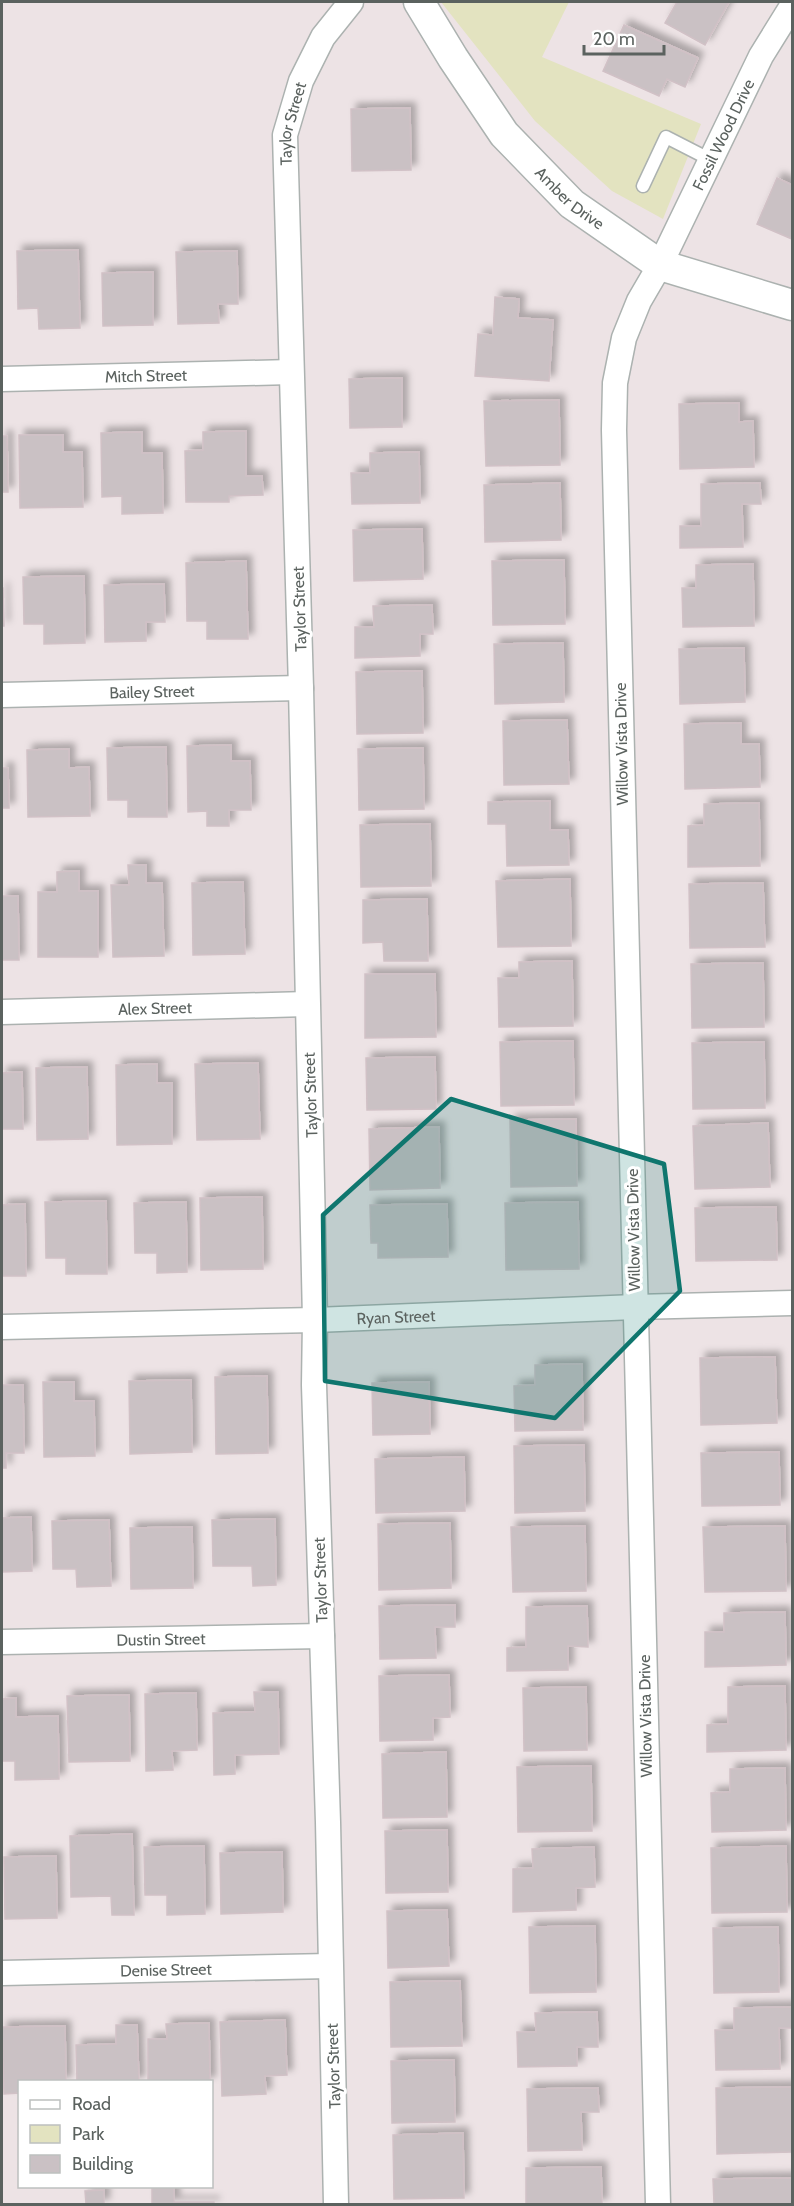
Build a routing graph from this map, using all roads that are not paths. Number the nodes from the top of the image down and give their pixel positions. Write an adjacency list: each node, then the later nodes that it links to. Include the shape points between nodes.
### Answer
1 (351, 2): 8 (street, Taylor Street, via 323,37 301,81 285,135)
2 (419, 2): 6 (street, Amber Drive, via 504,134 572,204)
3 (792, 6): 4 (street, Fossil Wood Drive, via 761,56)
4 (711, 160): 5 (lane, via 666,137); 6 (street, Fossil Wood Drive)
5 (643, 186)
6 (660, 265): 7 (street, Amber Drive); 15 (street, Willow Vista Drive, via 624,338 615,383)
7 (792, 304)
8 (291, 372): 9 (street, Mitch Street); 10 (street, Taylor Street)
9 (2, 379)
10 (302, 688): 11 (street, Bailey Street); 12 (street, Taylor Street)
11 (2, 695)
12 (307, 1004): 13 (street, Alex Street); 16 (street, Taylor Street)
13 (2, 1012)
14 (792, 1303): 15 (street, Ryan Street)
15 (635, 1307): 16 (street, Ryan Street); 23 (street, Willow Vista Drive)
16 (315, 1320): 17 (street, Ryan Street); 18 (street, Taylor Street)
17 (2, 1327)
18 (322, 1636): 19 (street, Dustin Street); 20 (street, Taylor Street)
19 (2, 1642)
20 (330, 1966): 21 (street, Denise Street); 22 (street, Taylor Street)
21 (2, 1973)
22 (336, 2205)
23 (658, 2205)

